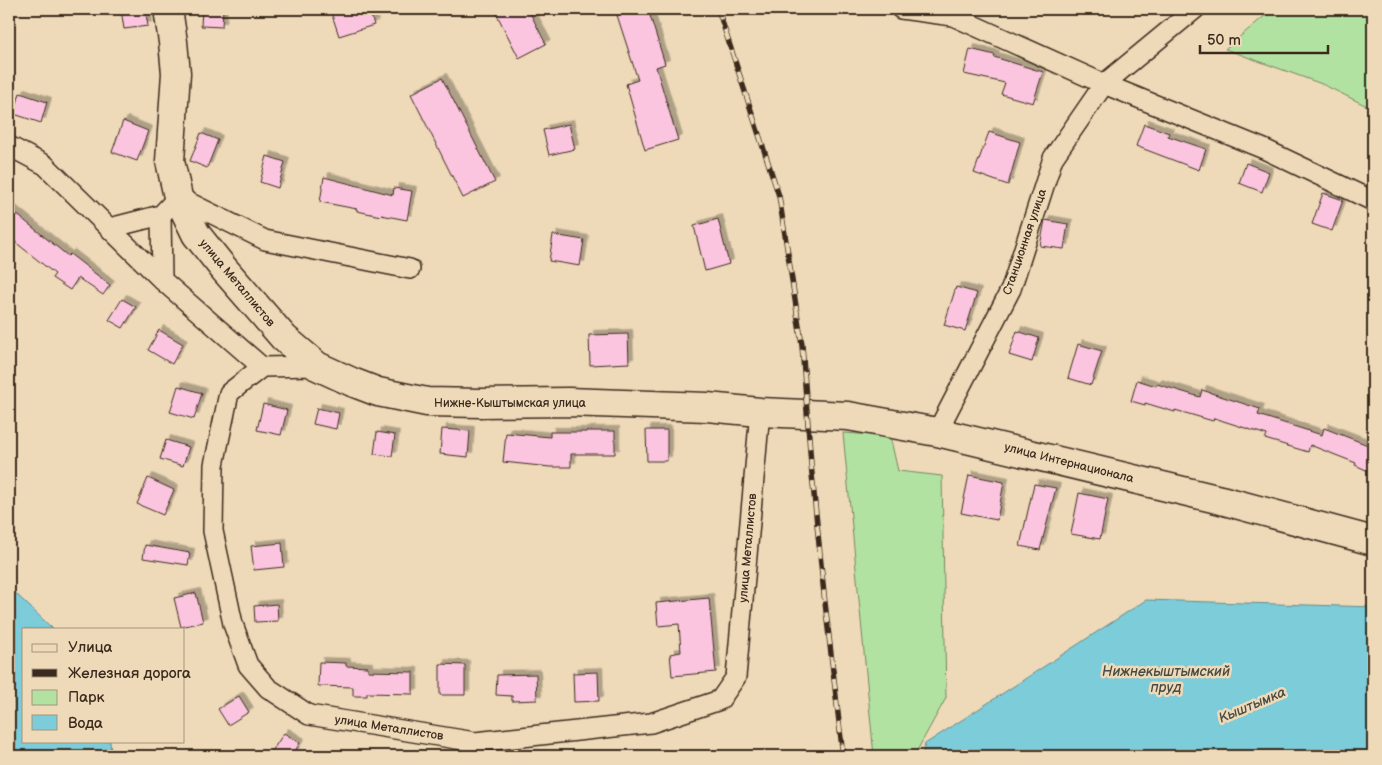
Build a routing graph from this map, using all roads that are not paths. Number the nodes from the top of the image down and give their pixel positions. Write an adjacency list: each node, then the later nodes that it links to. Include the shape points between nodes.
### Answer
1 (168, 9): 7 (main road, улица Металлистов, via 176,73)
2 (901, 9): 4 (street, via 953,16)
3 (1195, 9): 4 (street, Станционная улица)
4 (1104, 84): 6 (street, via 1264,149); 14 (street, Станционная улица, via 1053,158 1011,289)
5 (9, 146): 8 (street, via 45,165)
6 (1373, 201)
7 (170, 206): 8 (street); 9 (street, via 265,240); 10 (street); 11 (main road, улица Металлистов, via 284,338)
8 (110, 228): 10 (street)
9 (410, 269)
10 (162, 280): 12 (street)
11 (317, 366): 12 (street, Нижне-Кыштымская улица); 13 (main road, Нижне-Кыштымская улица, via 378,392 427,402 568,402)
12 (262, 367): 13 (street, улица Металлистов, via 229,394 214,465 213,532 233,624 248,665 268,688 309,716 475,742 651,723 720,700 736,677)
13 (760, 412): 14 (main road, улица Интернационала, via 848,416)
14 (937, 432): 15 (main road, улица Интернационала, via 1221,500)
15 (1373, 541)

